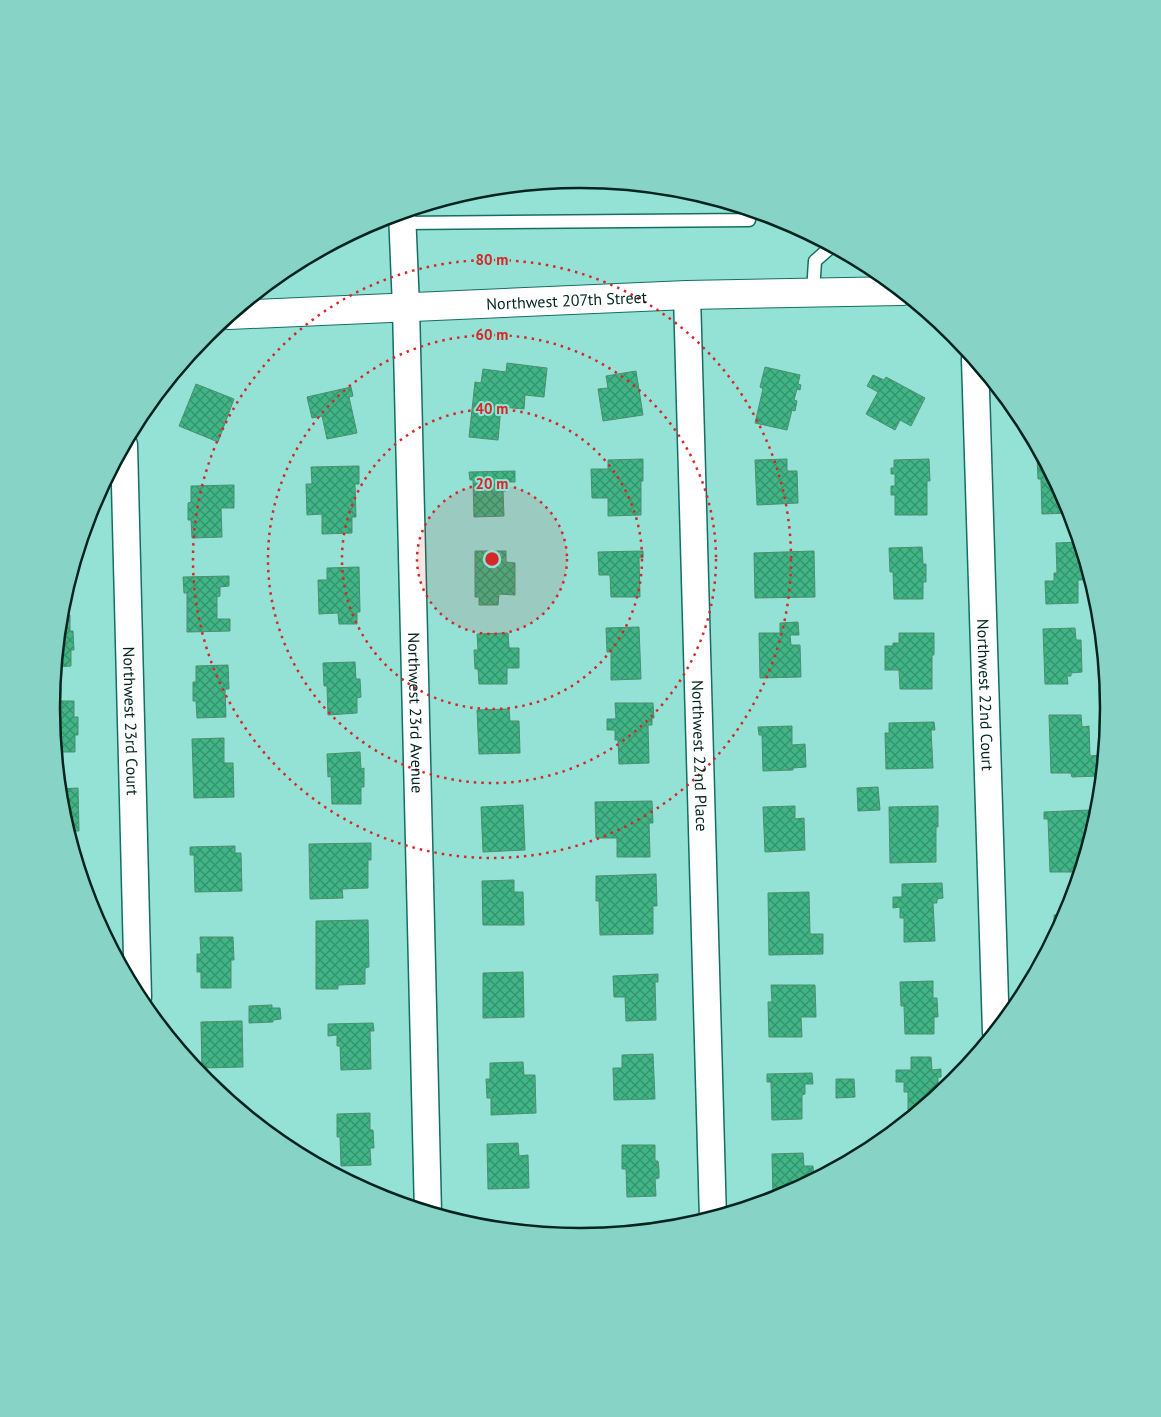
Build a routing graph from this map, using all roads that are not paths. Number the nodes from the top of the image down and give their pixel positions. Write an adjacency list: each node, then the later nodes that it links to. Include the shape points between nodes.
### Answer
1 (749, 216): 2 (lane, via 749,220)
2 (410, 217)
3 (402, 220): 8 (street, Northwest 23rd Avenue)
4 (827, 250): 6 (lane, via 815,261)
5 (890, 291): 6 (street, Northwest 207th Street)
6 (813, 292): 7 (street, Northwest 207th Street)
7 (687, 295): 8 (street, Northwest 207th Street); 15 (street, Northwest 22nd Place)
8 (406, 307): 9 (street, Northwest 207th Street); 14 (street, Northwest 23rd Avenue)
9 (239, 315)
10 (975, 369): 13 (street, Northwest 22nd Court)
11 (124, 459): 12 (street, Northwest 23rd Court)
12 (138, 981)
13 (996, 1021)
14 (428, 1205)
15 (713, 1212)

